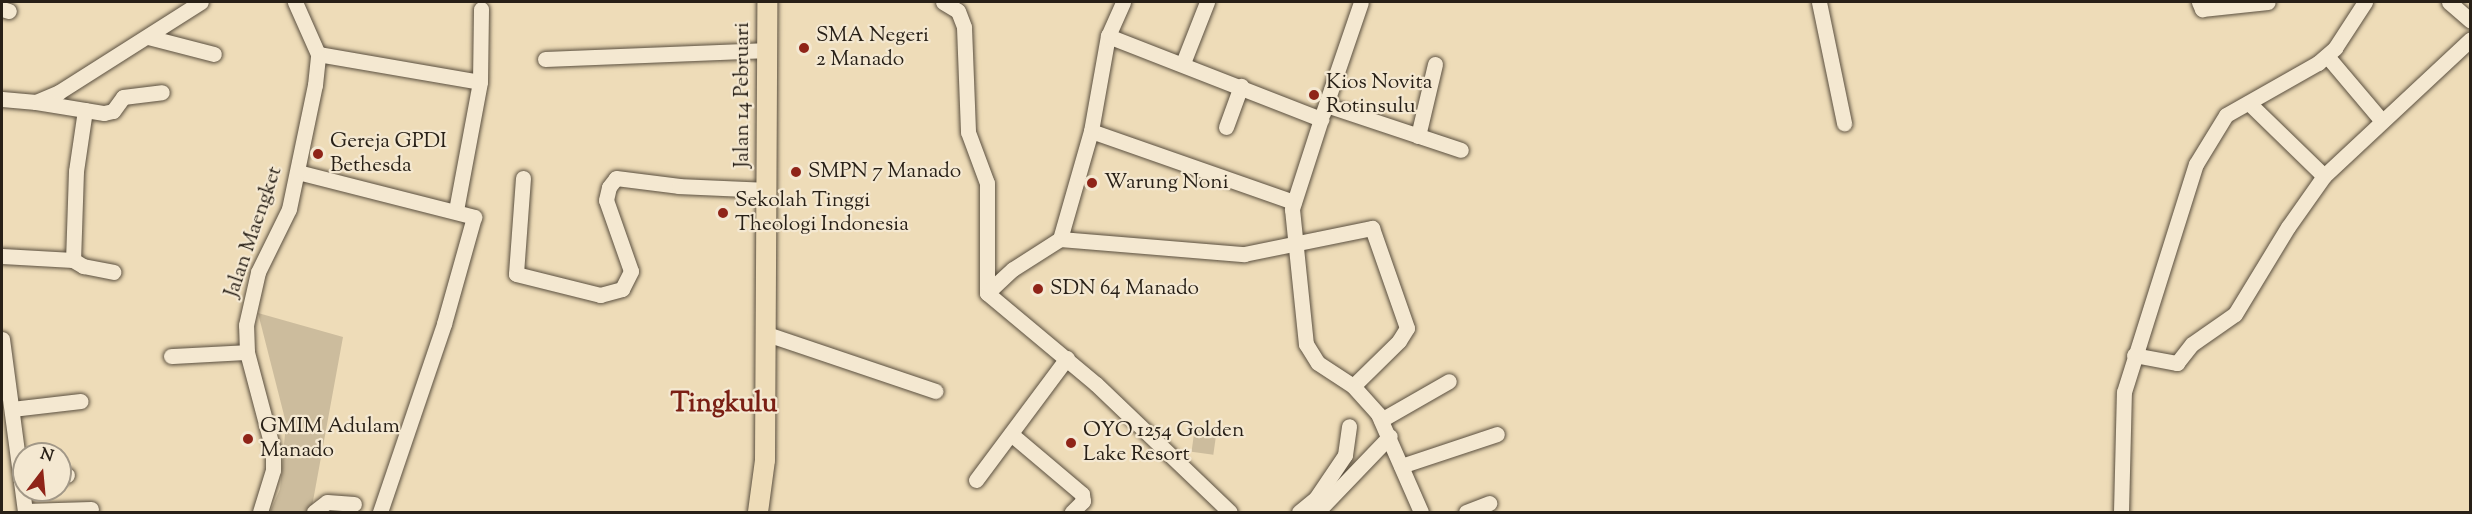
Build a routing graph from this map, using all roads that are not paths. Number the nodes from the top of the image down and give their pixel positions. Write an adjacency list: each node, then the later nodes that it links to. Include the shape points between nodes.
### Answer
1 (201, 2): 15 (street)
2 (295, 2): 20 (street)
3 (767, 2): 18 (main road, Jalan 14 Pebruari)
4 (943, 2): 50 (street, via 958,11 964,27 968,132 987,183)
5 (1123, 2): 16 (street)
6 (1207, 2): 23 (street)
7 (1361, 2): 32 (street)
8 (1819, 2): 34 (street)
9 (2199, 2): 10 (street, via 2202,9)
10 (2268, 2)
11 (2365, 2): 21 (street)
12 (2449, 2): 14 (street)
13 (481, 9): 25 (street)
14 (2470, 20)
15 (148, 36): 19 (street); 29 (street, via 74,84)
16 (1108, 36): 23 (street); 36 (street)
17 (2470, 40): 33 (street)
18 (768, 50): 22 (street); 42 (main road, Jalan 14 Pebruari)
19 (214, 54)
20 (318, 54): 25 (street); 39 (street, Jalan Maengket)
21 (2326, 56): 30 (street); 33 (street)
22 (545, 59)
23 (1183, 63): 26 (street)
24 (1435, 64): 37 (street)
25 (480, 82): 44 (street)
26 (1249, 89): 32 (street); 35 (street)
27 (162, 92): 31 (street, via 123,96 109,112)
28 (2, 99): 29 (street)
29 (36, 102): 31 (street)
30 (2249, 103): 40 (street); 55 (street, via 2222,120 2196,164)
31 (85, 110): 48 (street, via 76,171)
32 (1323, 112): 37 (street); 43 (street)
33 (2381, 120): 40 (street)
34 (1844, 123)
35 (1226, 127)
36 (1091, 131): 43 (street); 45 (street)
37 (1418, 136): 38 (street)
38 (1461, 150)
39 (298, 172): 44 (street); 53 (street, Jalan Maengket, via 285,220 254,283 246,325)
40 (2324, 176): 55 (street, via 2235,314 2192,344 2180,362)
41 (523, 178): 42 (street, via 516,274 600,295 622,290 630,278 628,261 606,200 616,178)
42 (767, 190): 51 (main road, Jalan 14 Pebruari)
43 (1294, 202): 46 (street)
44 (456, 210): 78 (street, via 473,215 474,219 444,324)
45 (1060, 239): 46 (street, via 1256,253); 50 (street, via 1013,269)
46 (1294, 245): 59 (street, via 1308,351); 59 (street, via 1367,227 1374,230 1407,328 1399,341)
47 (2, 256): 48 (street)
48 (73, 260): 49 (street)
49 (112, 272)
50 (987, 293): 56 (street)
51 (764, 333): 60 (street); 79 (main road, Jalan 14 Pebruari, via 765,460)
52 (2, 339): 58 (street)
53 (247, 352): 54 (street); 76 (street, Jalan Maengket, via 273,450 271,478)
54 (171, 356)
55 (2142, 357): 85 (street, via 2123,402)
56 (1067, 358): 65 (street); 81 (street)
57 (1449, 381): 63 (street)
58 (5, 382): 62 (street)
59 (1353, 386): 63 (street)
60 (935, 392)
61 (81, 401): 62 (street)
62 (12, 409): 68 (street)
63 (1381, 420): 67 (street)
64 (1349, 426): 82 (street, via 1345,455 1316,498)
65 (1011, 434): 70 (street); 80 (street, via 1082,494 1083,501)
66 (1497, 434): 69 (street)
67 (1390, 436): 69 (street); 83 (street)
68 (16, 442)
69 (1401, 466): 75 (street)
70 (976, 480)
71 (1489, 503): 84 (street)
72 (354, 504): 77 (street, via 327,501)
73 (91, 509): 74 (street)
74 (25, 512)
75 (1420, 512)
76 (260, 513)
77 (314, 513)
78 (380, 513)
79 (758, 513)
80 (1072, 513)
81 (1230, 513)
82 (1299, 513)
83 (1317, 513)
84 (1466, 513)
85 (2121, 513)

